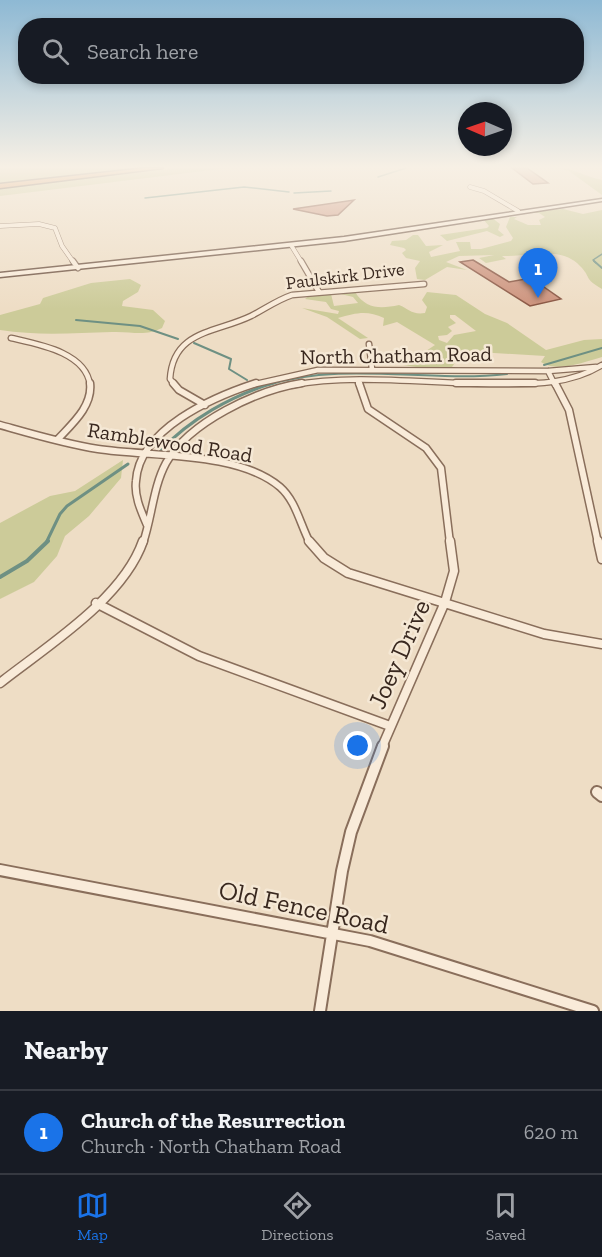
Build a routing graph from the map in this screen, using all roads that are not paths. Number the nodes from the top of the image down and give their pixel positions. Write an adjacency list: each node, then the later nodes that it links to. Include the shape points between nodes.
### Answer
1 (493, 215): 3 (street)
2 (0, 226): 4 (street, via 39,224 55,228)
3 (291, 245): 4 (street); 7 (street)
4 (78, 268): 5 (street)
5 (0, 275)
6 (424, 284): 7 (street, Paulskirk Drive)
7 (319, 292): 15 (street, Paulskirk Drive, via 276,300 252,315 184,343 171,365 170,379 179,390)
8 (11, 338): 17 (street, via 62,353 81,365 90,380 86,406)
9 (369, 344): 11 (street)
10 (602, 365): 12 (street, North Chatham Road); 14 (street, North Chatham Road, via 589,373)
11 (372, 369): 12 (street, North Chatham Road); 15 (street, North Chatham Road, via 286,374 253,382)
12 (548, 371): 14 (street)
13 (358, 381): 14 (street, North Chatham Road); 19 (street, North Chatham Road, via 307,382 265,393 190,434); 22 (street, Joey Drive, via 368,409 426,448 441,468 454,571)
14 (555, 382): 21 (street, via 569,410)
15 (205, 405): 18 (street, North Chatham Road, via 168,427)
16 (1, 426): 17 (street, Ramblewood Road)
17 (58, 440): 18 (street, Ramblewood Road)
18 (142, 455): 19 (street, Ramblewood Road); 20 (street, via 135,478)
19 (169, 458): 20 (street, North Chatham Road); 22 (street, Ramblewood Road, via 245,469 274,482 294,503 305,534 321,556 348,573)
20 (147, 525): 23 (street, North Chatham Road, via 144,543 131,567)
21 (602, 559)
22 (445, 602): 24 (street, Ramblewood Road, via 544,634); 26 (street, Joey Drive)
23 (96, 603): 25 (street, North Chatham Road); 26 (street, via 199,656)
24 (602, 644)
25 (0, 683)
26 (390, 726): 28 (street, Joey Drive, via 351,832)
27 (0, 870): 28 (street, Old Fence Road)
28 (332, 932): 29 (street, Joey Drive); 30 (street, Old Fence Road)
29 (320, 1011)
30 (593, 1011)

